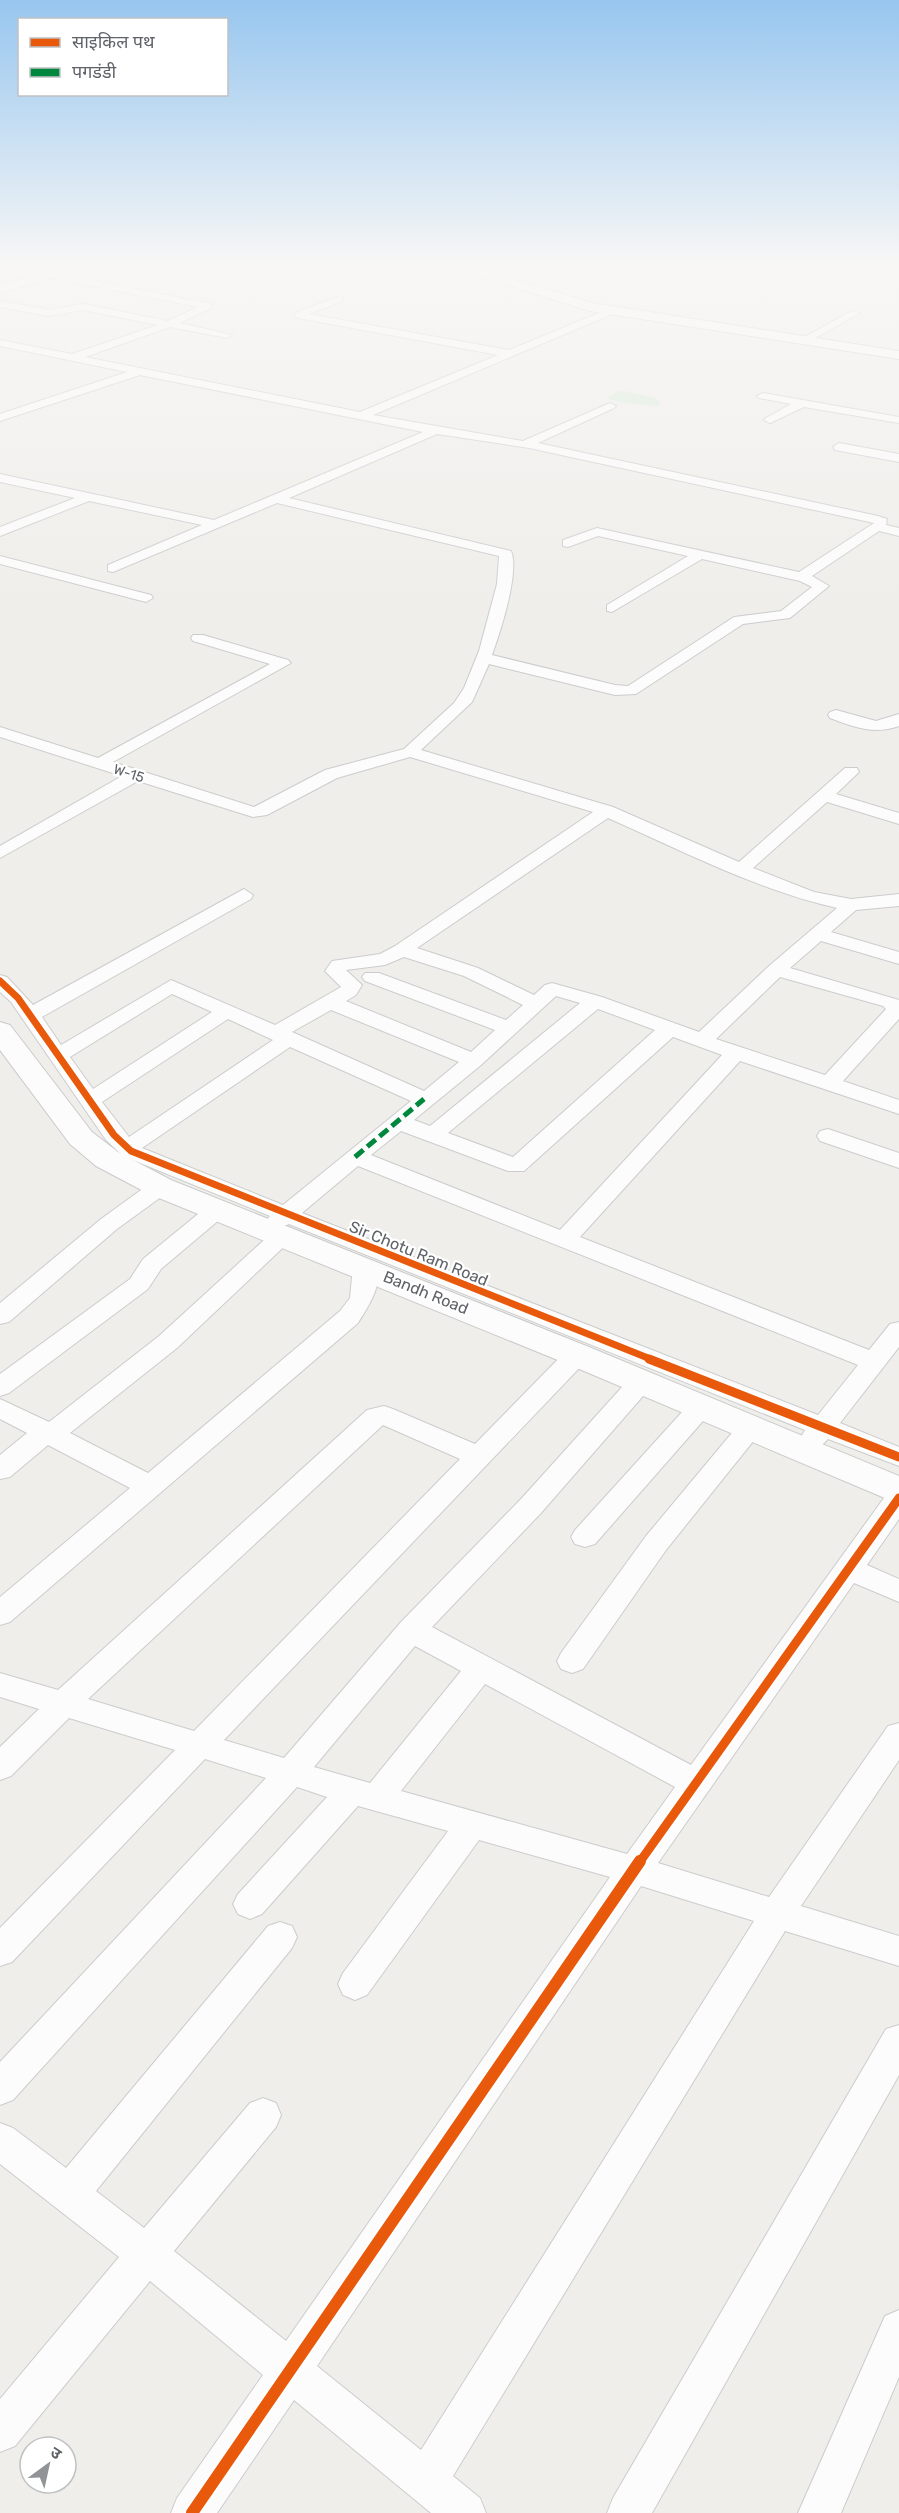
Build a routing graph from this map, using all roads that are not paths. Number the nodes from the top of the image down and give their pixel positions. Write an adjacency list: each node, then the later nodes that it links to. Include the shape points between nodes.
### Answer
1 (118, 378): 8 (street)
2 (177, 378): 7 (street)
3 (453, 378): 7 (street)
4 (763, 396): 5 (street)
5 (802, 403): 9 (street); 10 (street)
6 (610, 406): 12 (street)
7 (364, 415): 11 (street)
8 (0, 418)
9 (770, 420)
10 (899, 420)
11 (433, 430): 12 (street); 17 (street, via 434,433)
12 (527, 445): 19 (street, via 882,521)
13 (839, 447): 14 (street)
14 (899, 458)
15 (0, 478): 16 (street)
16 (91, 496): 18 (street); 20 (street)
17 (274, 498): 18 (street); 30 (street, via 506,554)
18 (213, 524): 25 (street)
19 (877, 527): 21 (street); 26 (street)
20 (0, 532)
21 (899, 532)
22 (568, 543): 23 (street, via 597,532)
23 (699, 555): 26 (street); 28 (street)
24 (0, 560): 27 (street)
25 (113, 568)
26 (803, 577): 30 (street, via 822,586 785,615 739,620 631,692)
27 (146, 598)
28 (612, 608)
29 (198, 638): 35 (street, via 283,663)
30 (485, 658): 34 (street, via 468,696)
31 (836, 715): 32 (street, via 874,726)
32 (899, 719)
33 (0, 732): 35 (street, W-15)
34 (410, 753): 37 (street, W-15, via 331,774 258,812); 39 (street)
35 (100, 763): 37 (street, W-15)
36 (851, 772): 38 (street)
37 (136, 775): 41 (street)
38 (825, 796): 40 (street); 42 (street)
39 (607, 811): 42 (street); 47 (street)
40 (899, 819)
41 (0, 853)
42 (741, 870): 45 (street, via 809,896)
43 (244, 895): 56 (street)
44 (899, 900): 45 (street)
45 (851, 905): 46 (street)
46 (817, 934): 48 (street); 49 (street)
47 (402, 950): 53 (street, via 386,959 339,965 335,971 350,982 351,989); 54 (street, via 471,972)
48 (899, 958)
49 (776, 970): 61 (street); 65 (street, via 890,1002 897,1009)
50 (372, 977): 57 (street)
51 (0, 981): 56 (street, Sir Chotu Ram Road)
52 (595, 1001): 54 (street, via 552,989); 58 (street); 70 (street)
53 (330, 1002): 60 (street); 64 (street)
54 (534, 1003): 57 (street)
55 (226, 1011): 60 (street); 63 (street, via 169,987); 67 (street)
56 (30, 1015): 63 (street, Sir Chotu Ram Road)
57 (508, 1028): 64 (street)
58 (670, 1028): 61 (street); 70 (street, via 518,1165)
59 (0, 1031): 75 (street, Bandh Road, via 81,1138 107,1159)
60 (280, 1037): 66 (street); 72 (street)
61 (703, 1040): 62 (street)
62 (736, 1053): 65 (street); 78 (street)
63 (59, 1055): 67 (street, Sir Chotu Ram Road)
64 (474, 1061): 66 (street)
65 (830, 1083): 68 (street)
66 (424, 1099): 69 (street)
67 (89, 1101): 72 (street, Sir Chotu Ram Road)
68 (899, 1107)
69 (399, 1122): 70 (street); 73 (street)
70 (432, 1135)
71 (828, 1136): 74 (street)
72 (127, 1148): 77 (street, Sir Chotu Ram Road)
73 (355, 1157): 77 (street); 78 (street)
74 (899, 1161)
75 (160, 1187): 76 (street, Bandh Road); 80 (street, via 109,1224)
76 (217, 1210): 77 (street, Bandh Road); 85 (street, via 152,1263 139,1284)
77 (280, 1226): 79 (street, Bandh Road); 89 (street, via 168,1342); 90 (street, Sir Chotu Ram Road)
78 (563, 1241): 83 (street)
79 (365, 1268): 82 (street, Bandh Road); 94 (street, via 362,1298 349,1317)
80 (0, 1316)
81 (899, 1330): 83 (street)
82 (577, 1354): 84 (street, Bandh Road); 91 (street)
83 (872, 1361): 90 (street)
84 (641, 1382): 86 (street, Bandh Road); 101 (street, via 531,1506)
85 (0, 1387)
86 (701, 1407): 88 (street, Bandh Road); 97 (street)
87 (0, 1408): 89 (street)
88 (750, 1428): 90 (street, Bandh Road); 102 (street, via 656,1544)
89 (48, 1433): 93 (street); 94 (street)
90 (813, 1439): 92 (street, Sir Chotu Ram Road); 95 (street, Bandh Road)
91 (479, 1456): 105 (street, via 384,1415 376,1416); 107 (street)
92 (899, 1457)
93 (0, 1470)
94 (149, 1486): 100 (street)
95 (899, 1491)
96 (899, 1498): 98 (street)
97 (585, 1537)
98 (850, 1569): 99 (street); 110 (street)
99 (899, 1592)
100 (0, 1614)
101 (411, 1630): 103 (street); 109 (street)
102 (572, 1661)
103 (481, 1667): 110 (street); 111 (street)
104 (0, 1685): 105 (street)
105 (63, 1704): 107 (street); 108 (street)
106 (899, 1735): 115 (street)
107 (198, 1744): 109 (street); 117 (street)
108 (0, 1767)
109 (291, 1772): 111 (street); 121 (street)
110 (696, 1783): 113 (street)
111 (365, 1795): 112 (street); 114 (street)
112 (471, 1825): 113 (street); 119 (street)
113 (634, 1870): 115 (street); 127 (street)
114 (250, 1904)
115 (776, 1915): 118 (street); 129 (street)
116 (280, 1937): 124 (street)
117 (0, 1951)
118 (899, 1951)
119 (356, 1984)
120 (899, 2041): 132 (street)
121 (0, 2088)
122 (263, 2115): 125 (street)
123 (0, 2141): 124 (street)
124 (69, 2194): 125 (street)
125 (148, 2255): 127 (street); 128 (street)
126 (899, 2330): 133 (street)
127 (290, 2373): 129 (street); 130 (street)
128 (0, 2430)
129 (425, 2483): 131 (street)
130 (192, 2513)
131 (465, 2513)
132 (628, 2513)
133 (819, 2513)

